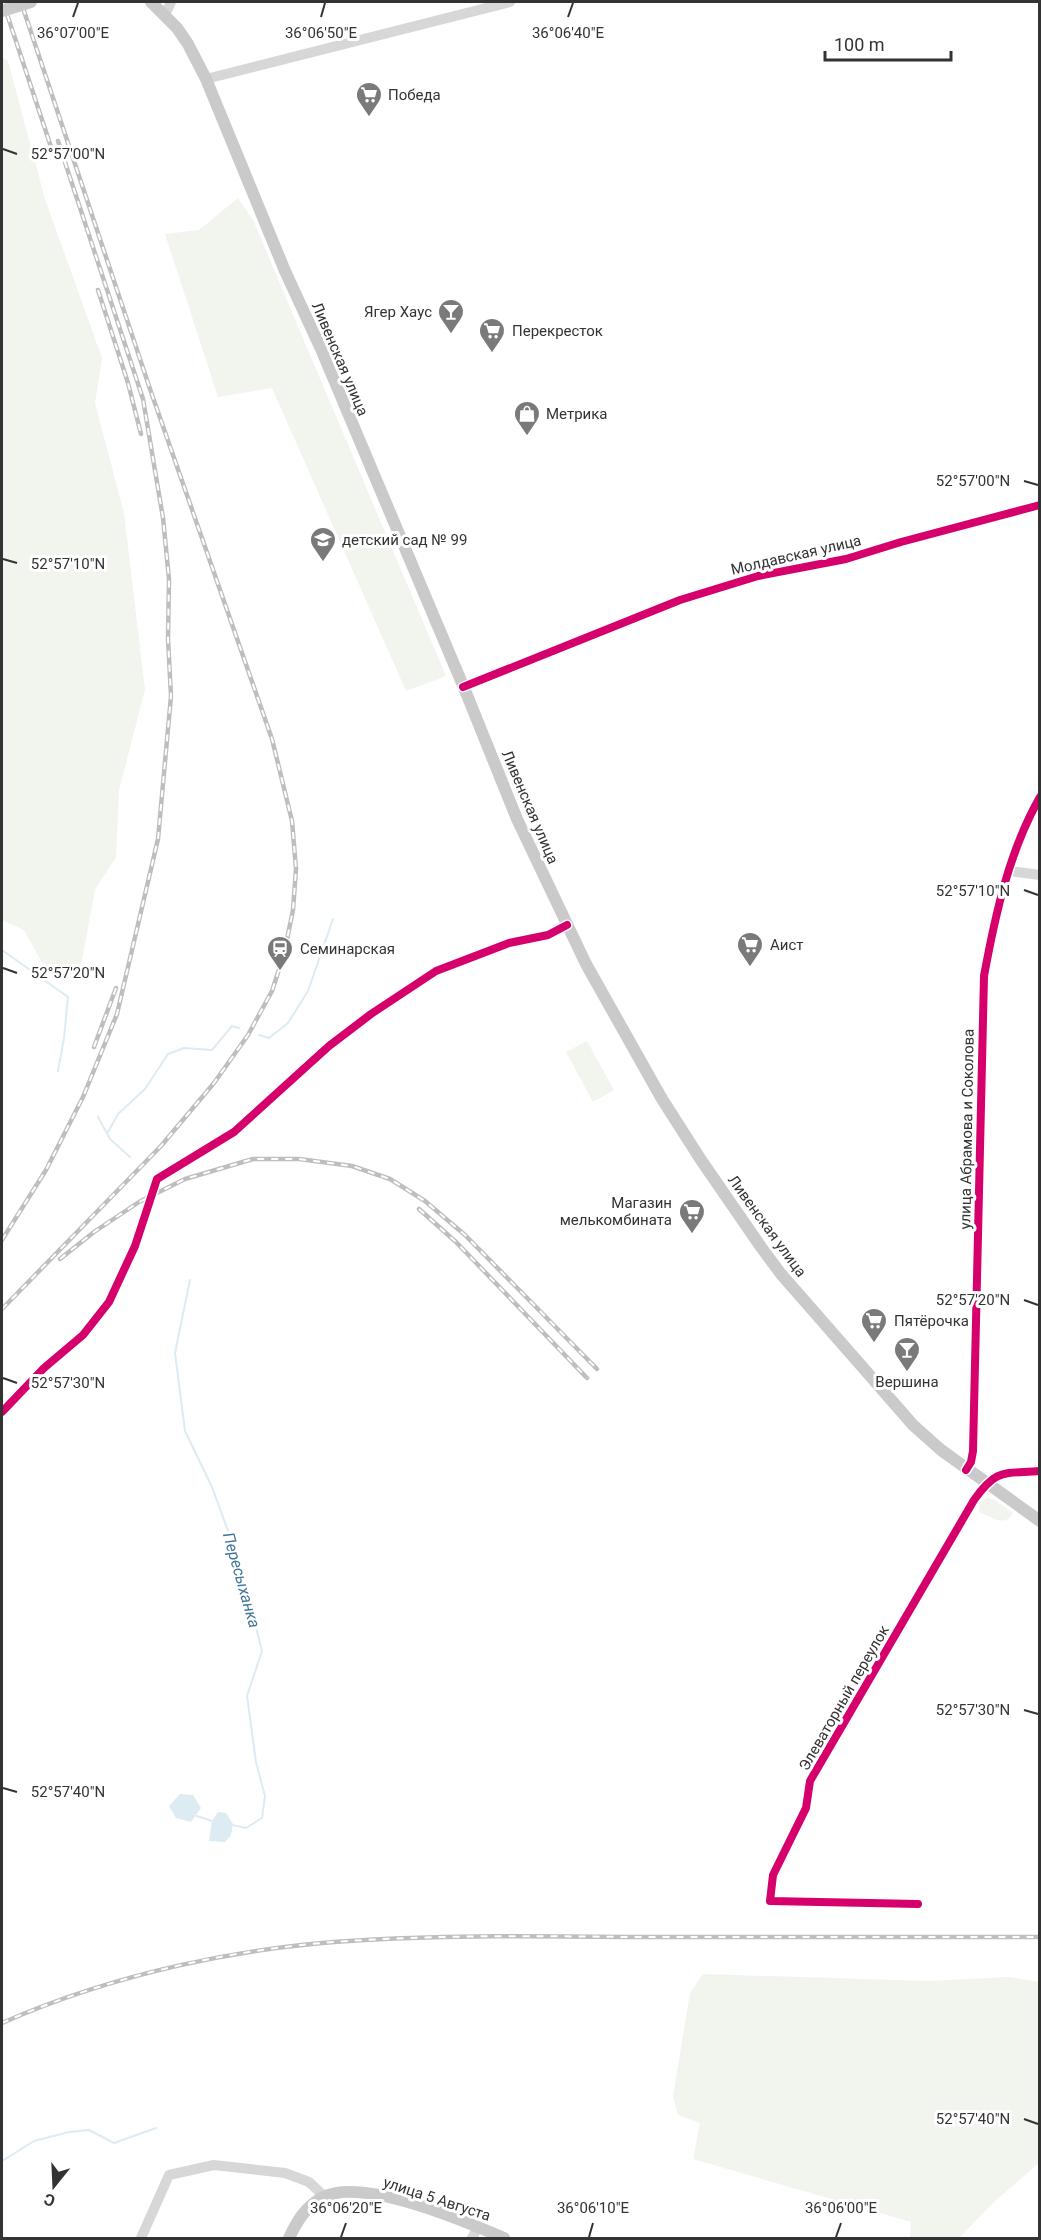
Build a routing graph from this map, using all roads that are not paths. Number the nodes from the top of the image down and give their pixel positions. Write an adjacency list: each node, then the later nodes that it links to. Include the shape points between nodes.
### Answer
1 (31, 2): 5 (main road, bridge)
2 (151, 2): 6 (main road, Ливенская улица)
3 (171, 2): 6 (street)
4 (510, 2): 7 (street)
5 (2, 11)
6 (165, 15): 7 (main road, Ливенская улица, via 188,44)
7 (206, 79): 9 (main road, Ливенская улица)
8 (1040, 505): 9 (street, Молдавская улица, via 846,559 758,576 680,600)
9 (463, 687): 13 (main road, Ливенская улица, via 517,819)
10 (1040, 797): 11 (street, улица Абрамова и Соколова)
11 (1009, 871): 12 (street); 15 (street, улица Абрамова и Соколова, via 984,976 973,1451)
12 (1040, 875)
13 (567, 925): 14 (street, via 548,935 509,944 436,971 329,1046 234,1132 157,1179 135,1246 109,1302 83,1335); 15 (main road, Ливенская улица, via 662,1099 743,1224 781,1274 899,1410)
14 (2, 1412)
15 (966, 1470): 17 (main road, Ливенская улица)
16 (1040, 1471): 17 (street, via 1004,1474)
17 (986, 1484): 18 (main road, Ливенская улица); 19 (street, Элеваторный переулок, via 810,1781 806,1808 773,1875 771,1901)
18 (1040, 1521)
19 (918, 1904)
20 (324, 2196): 21 (main road, улица 5 Августа, via 365,2193 429,2209); 22 (street, via 309,2182 285,2174 214,2164 169,2175); 23 (main road, via 302,2214)
21 (475, 2233): 24 (main road, улица 5 Августа)
22 (141, 2238)
23 (289, 2238)
24 (504, 2238)

